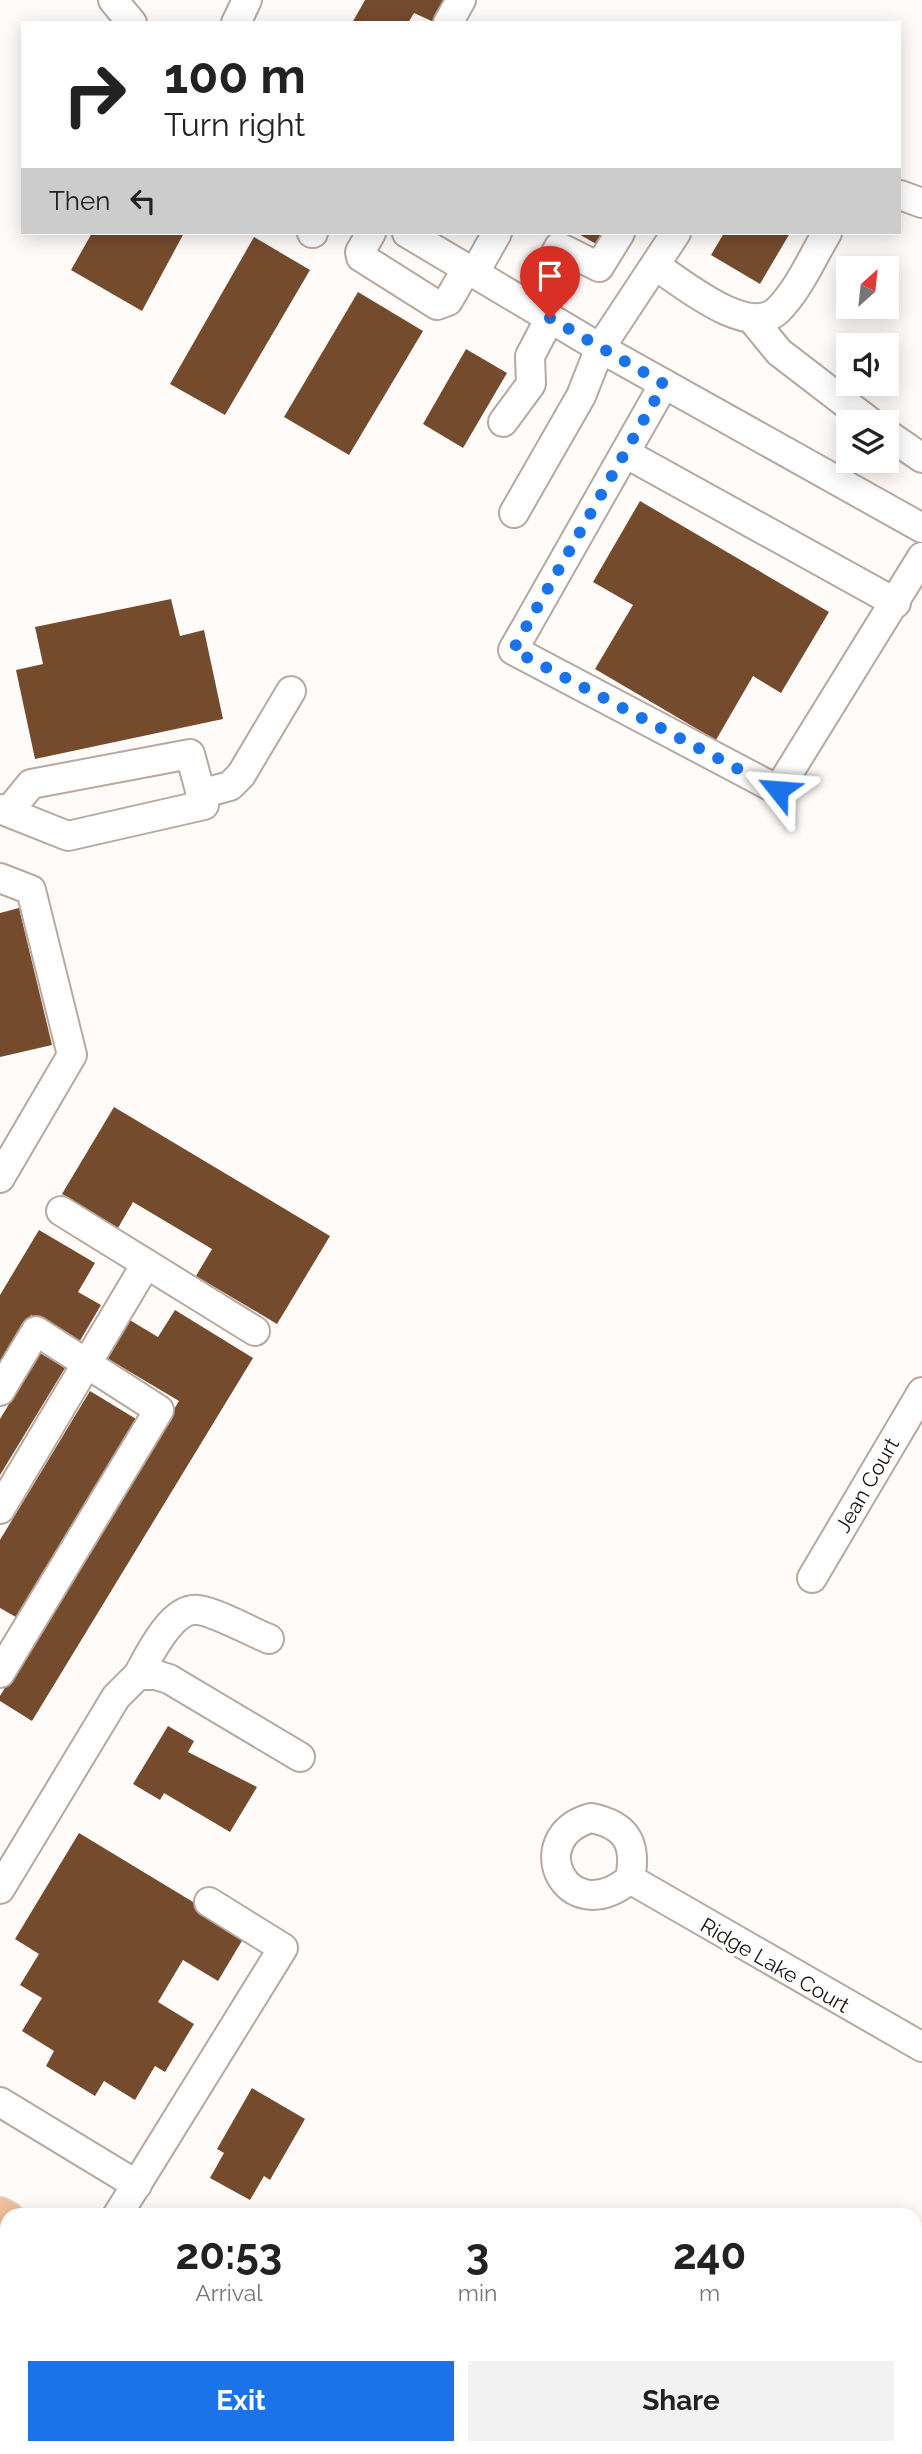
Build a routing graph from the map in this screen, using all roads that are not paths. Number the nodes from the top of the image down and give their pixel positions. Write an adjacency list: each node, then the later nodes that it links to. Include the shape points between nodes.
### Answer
1 (113, 0): 4 (street)
2 (247, 0): 5 (street)
3 (461, 0): 6 (street)
4 (130, 21)
5 (237, 21)
6 (449, 21)
7 (901, 195): 8 (street)
8 (922, 203)
9 (370, 235): 18 (street, via 361,257 437,305 448,301)
10 (410, 235): 18 (street)
11 (481, 235): 18 (street)
12 (495, 235): 18 (street)
13 (619, 235): 16 (street, via 599,267)
14 (675, 235): 17 (street)
15 (826, 235): 20 (street, via 777,312)
16 (550, 240): 19 (street)
17 (656, 266): 20 (street, via 727,312); 21 (street)
18 (465, 267): 19 (street)
19 (539, 311): 21 (street); 24 (street, via 530,356 531,384)
20 (752, 319): 23 (street, via 779,352)
21 (600, 348): 22 (street); 28 (street, via 581,396)
22 (664, 384): 26 (street); 29 (street)
23 (854, 410)
24 (503, 422)
25 (899, 442): 27 (street)
26 (625, 453): 31 (street); 31 (street, via 513,650 778,790)
27 (922, 458)
28 (514, 513)
29 (922, 528)
30 (922, 557): 31 (street)
31 (896, 603)
32 (291, 691): 33 (street, via 241,775 230,786)
33 (201, 794): 34 (street, via 204,805 68,836); 34 (street, via 190,754 31,784)
34 (3, 803)
35 (0, 878): 36 (street, via 30,890 72,1055)
36 (0, 1178)
37 (61, 1212): 38 (street)
38 (146, 1264): 39 (street); 40 (street)
39 (255, 1331)
40 (87, 1363): 41 (street, via 36,1331); 43 (street); 46 (street, via 159,1409)
41 (0, 1391)
42 (921, 1396): 44 (street, Jean Court)
43 (0, 1509)
44 (812, 1578)
45 (269, 1639): 47 (street, via 198,1610 183,1612 168,1626)
46 (0, 1673)
47 (138, 1675): 48 (street, via 169,1679); 50 (street, via 116,1697)
48 (300, 1757)
49 (630, 1880): 52 (street, Ridge Lake Court)
50 (0, 1889)
51 (209, 1902): 54 (street, via 283,1948)
52 (922, 2047)
53 (0, 2102): 54 (street)
54 (137, 2185): 55 (street)
55 (122, 2208)

